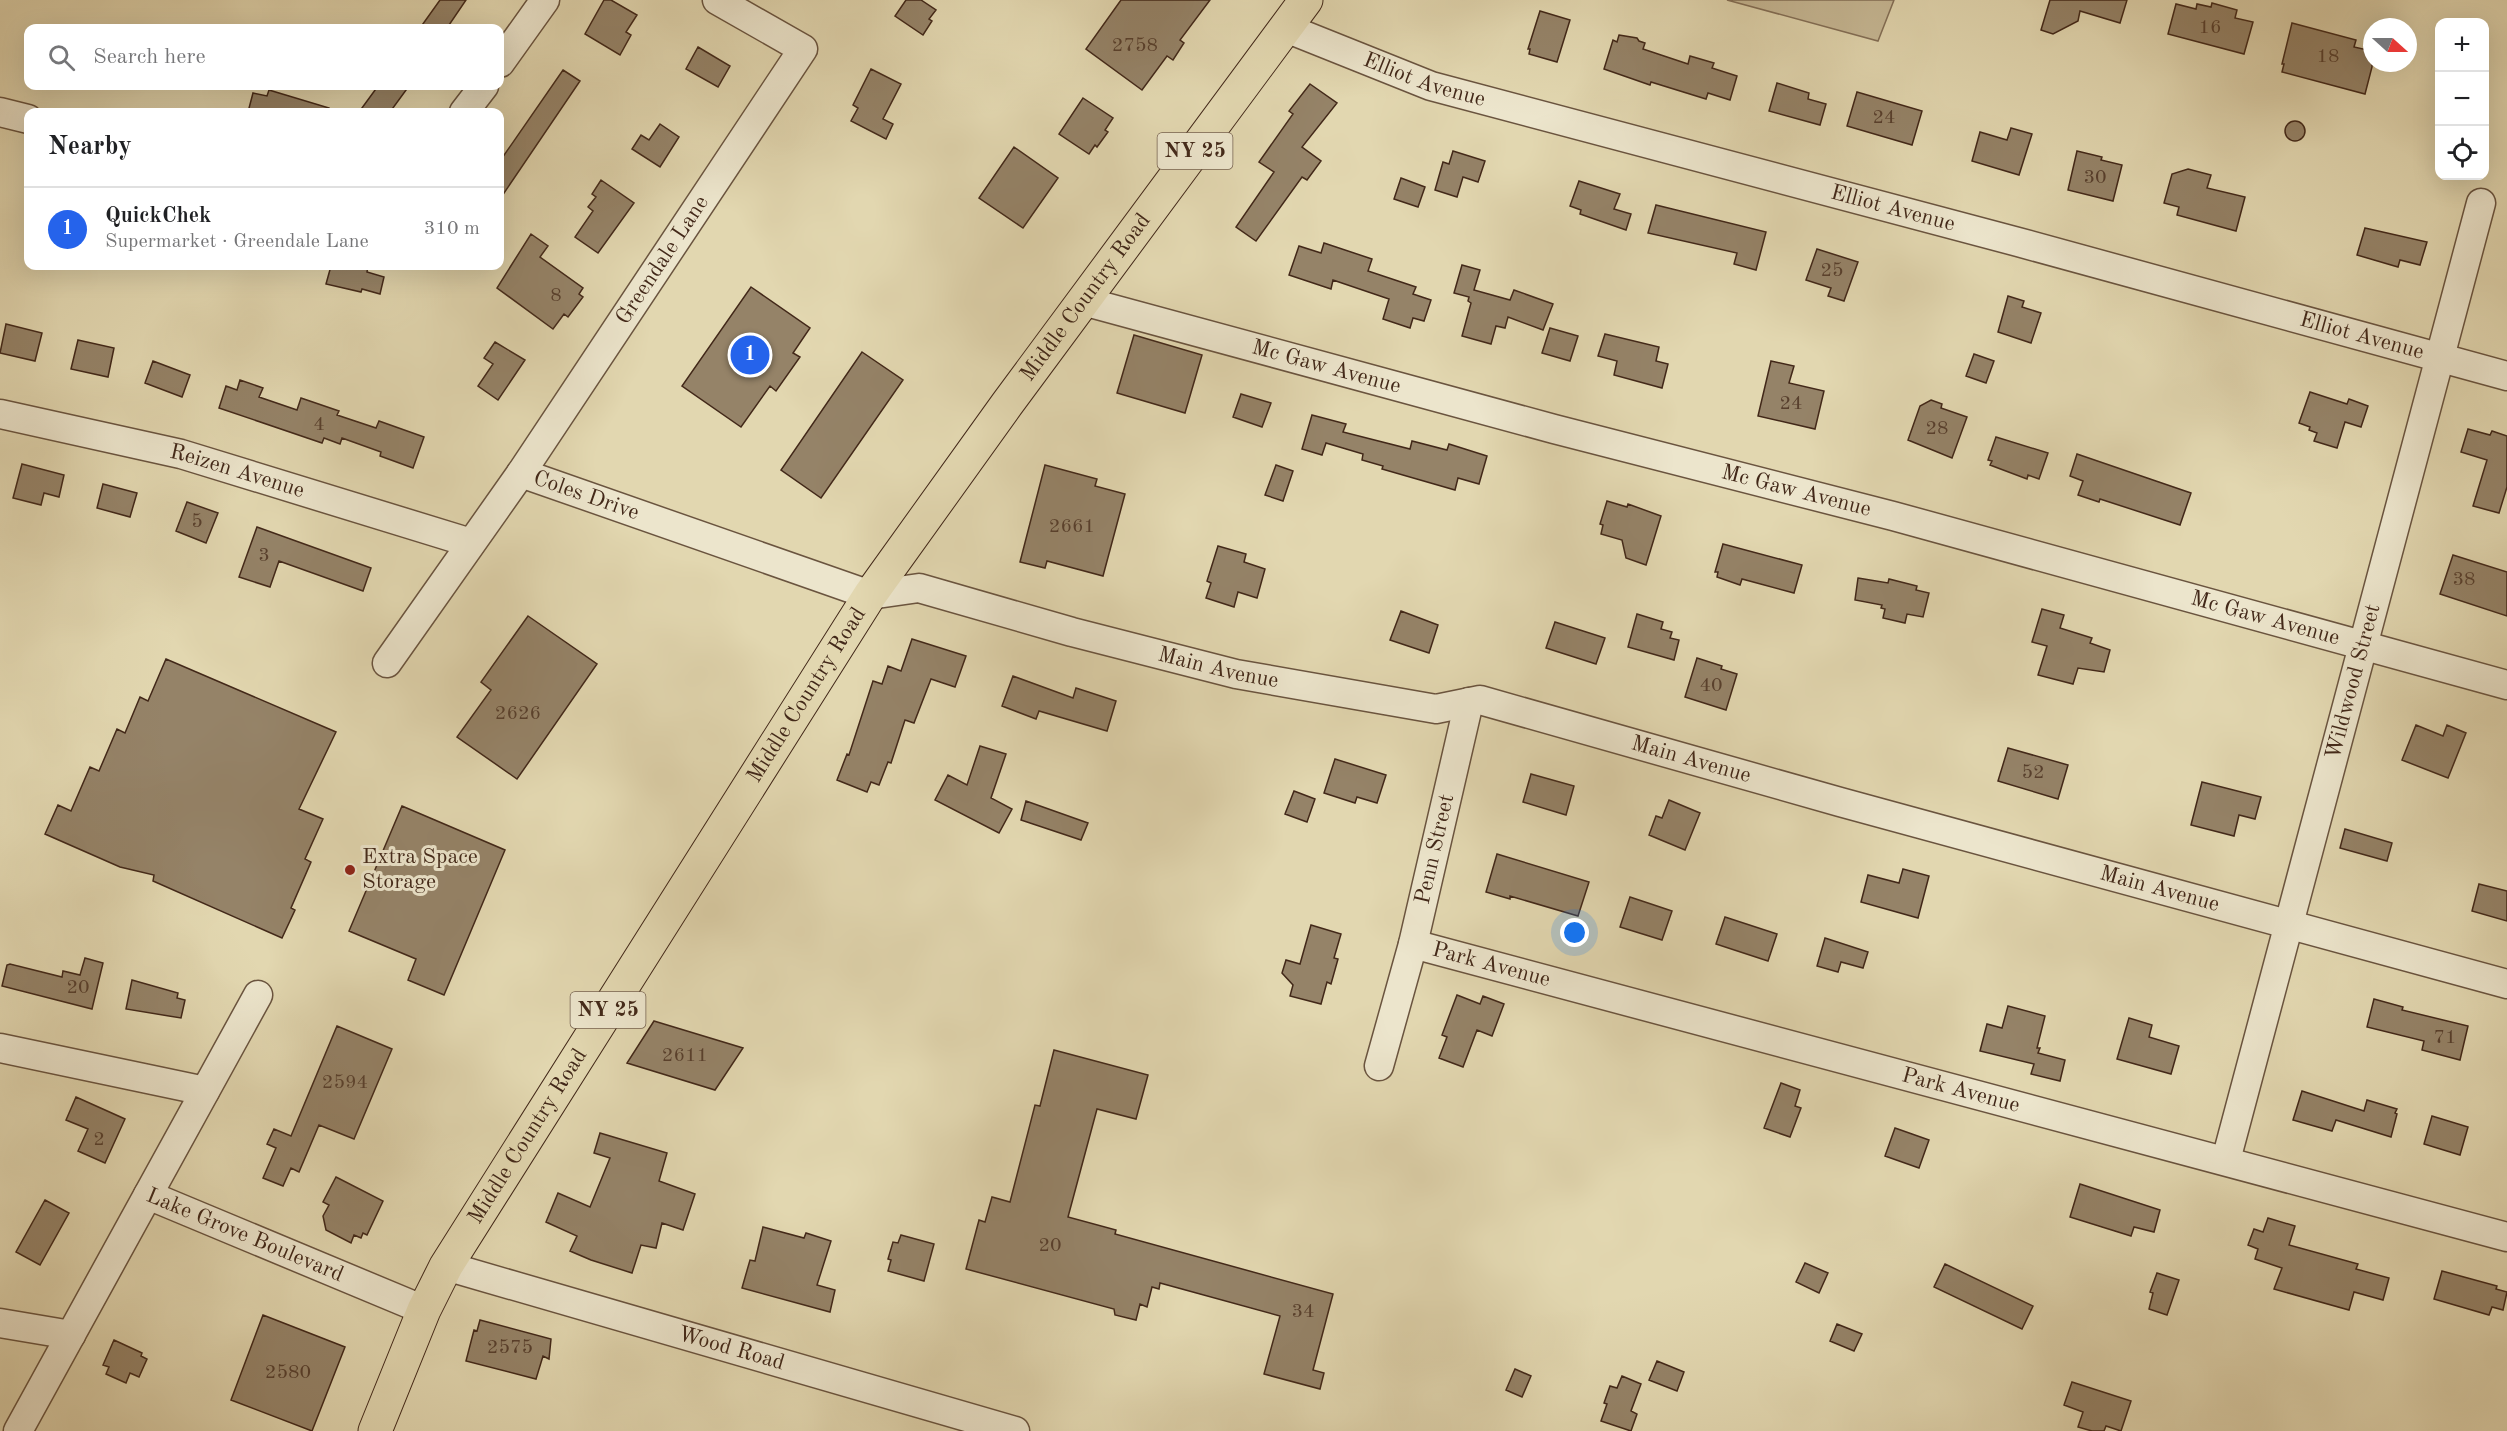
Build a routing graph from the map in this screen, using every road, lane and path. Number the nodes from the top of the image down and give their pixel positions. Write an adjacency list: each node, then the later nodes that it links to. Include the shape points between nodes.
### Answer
1 (545, 0): 5 (street)
2 (717, 0): 15 (street, Greendale Lane, via 803,49)
3 (1306, 0): 4 (main road, Middle Country Road / NY 25)
4 (1286, 28): 11 (main road, Middle Country Road / NY 25); 12 (street, Elliot Avenue, via 1431,86)
5 (504, 57)
6 (481, 90): 7 (street)
7 (467, 108)
8 (0, 112): 9 (street)
9 (24, 118)
10 (2481, 203): 12 (street, Wildwood Street)
11 (1083, 301): 17 (main road, Middle Country Road / NY 25); 18 (street, Mc Gaw Avenue)
12 (2440, 357): 13 (street, Elliot Avenue); 18 (street, Wildwood Street)
13 (2507, 376)
14 (0, 414): 16 (street, Reizen Avenue, via 181,454)
15 (521, 473): 16 (street, Coles Drive); 17 (street, Coles Drive)
16 (471, 543): 19 (street, Coles Drive)
17 (870, 595): 21 (street, Main Avenue, via 919,588 1236,674 1436,709); 32 (main road, Middle Country Road / NY 25)
18 (2363, 645): 20 (street, Mc Gaw Avenue); 22 (street, Wildwood Street)
19 (387, 663)
20 (2507, 685)
21 (1469, 702): 22 (street, Main Avenue, via 1480,700); 23 (street, Penn Street)
22 (2288, 925): 24 (street, Main Avenue); 29 (street, Wildwood Street)
23 (1413, 944): 27 (street, Penn Street); 29 (street, Park Avenue)
24 (2507, 984)
25 (258, 995): 28 (street)
26 (0, 1048): 28 (street)
27 (1379, 1066)
28 (205, 1091): 30 (street)
29 (2226, 1160): 31 (street, Park Avenue)
30 (148, 1195): 33 (street, Lake Grove Boulevard); 35 (street, Lake Grove Boulevard)
31 (2507, 1237)
32 (446, 1266): 33 (main road, Middle Country Road / NY 25); 38 (street, Wood Road)
33 (424, 1310): 37 (main road, Middle Country Road / NY 25)
34 (0, 1323): 35 (street)
35 (71, 1335): 36 (street, Lake Grove Boulevard)
36 (18, 1431)
37 (375, 1431)
38 (1015, 1431)

